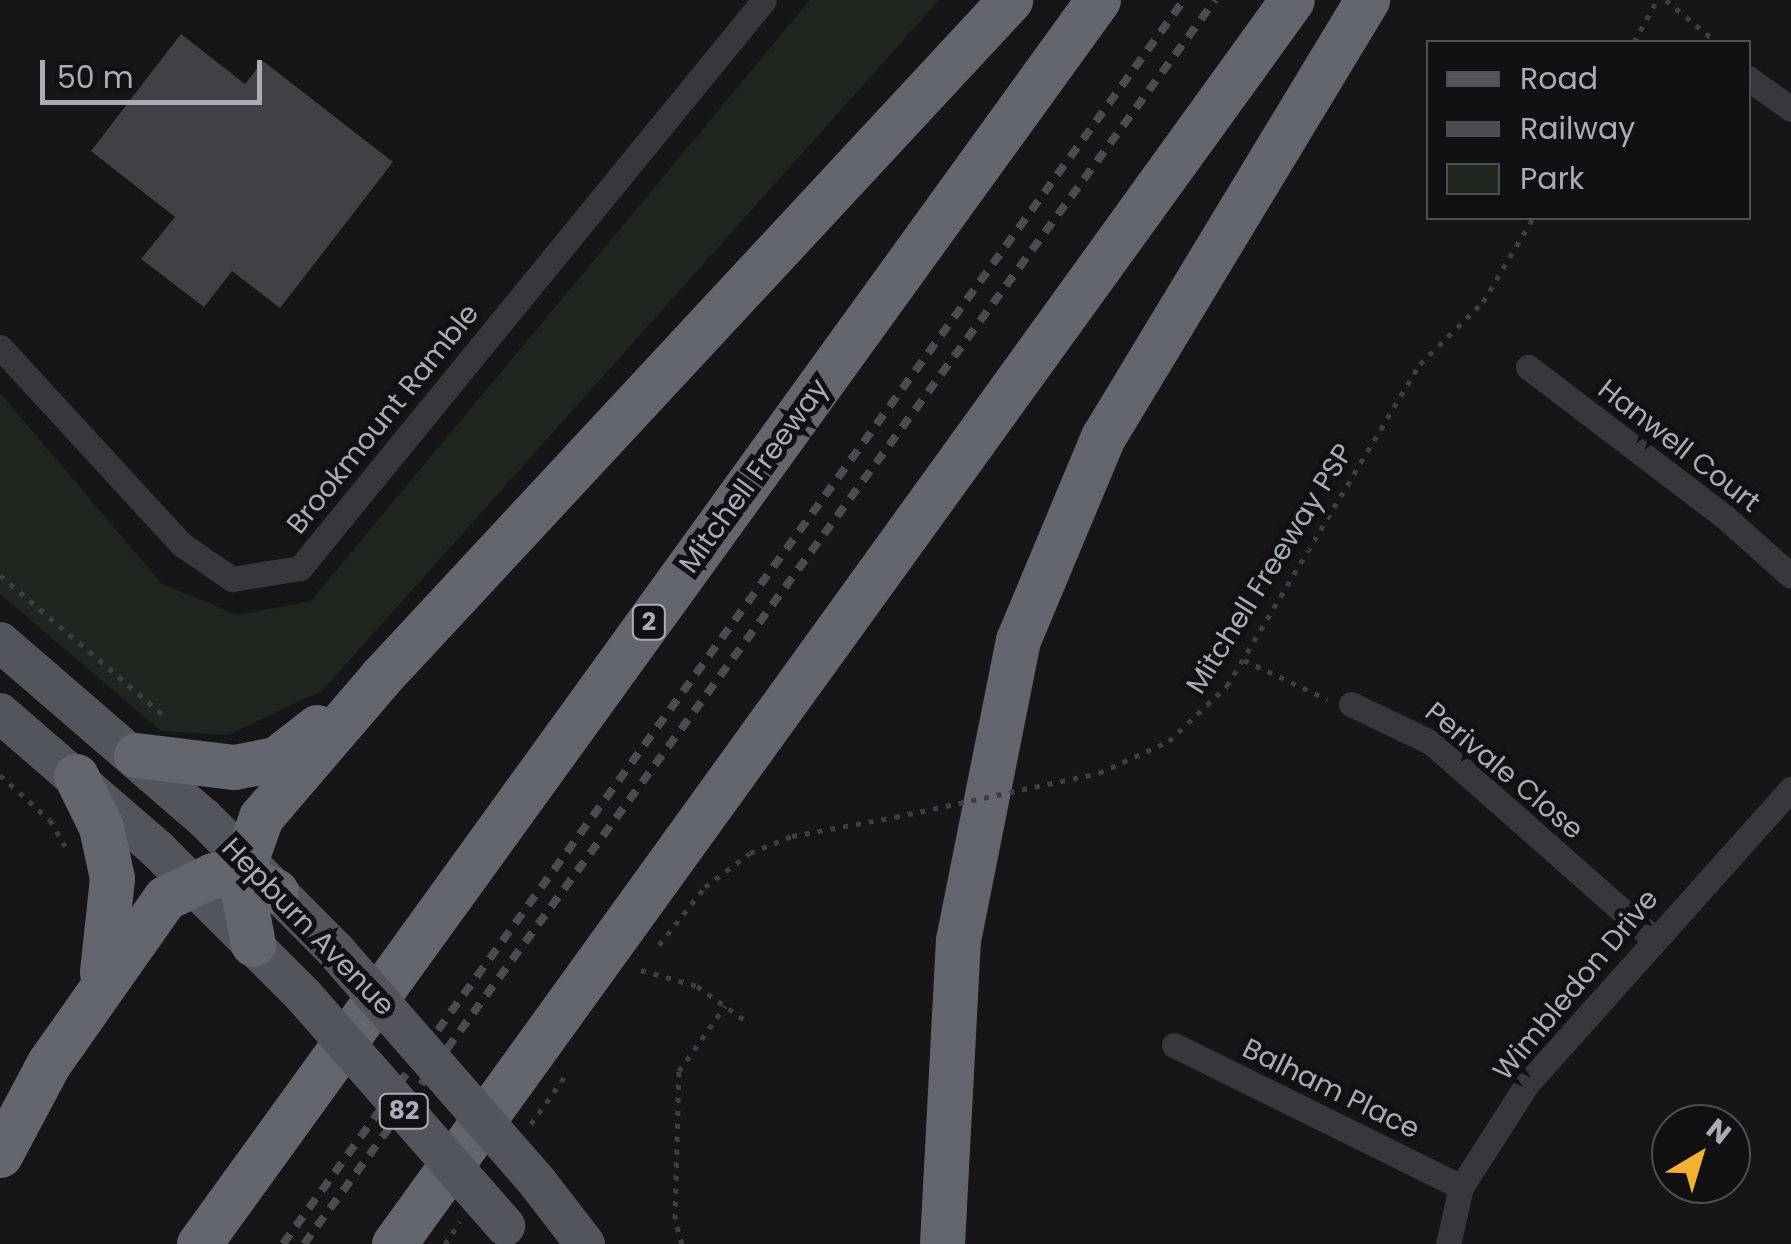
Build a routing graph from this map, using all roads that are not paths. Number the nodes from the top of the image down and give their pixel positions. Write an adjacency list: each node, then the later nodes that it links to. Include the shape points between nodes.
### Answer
1 (764, 0): 8 (street, Brookmount Ramble, via 300,568 232,579 182,544)
2 (1010, 0): 12 (highway)
3 (1098, 0): 27 (highway, Mitchell Freeway / 2)
4 (1292, 0): 28 (highway)
5 (1368, 0): 30 (highway, via 1103,437 1018,640 958,940)
6 (1751, 80): 7 (street)
7 (1791, 109)
8 (0, 347)
9 (1528, 367): 10 (street, Hanwell Court)
10 (1791, 576)
11 (0, 642): 15 (main road, Hepburn Avenue / 82)
12 (380, 678): 15 (highway, via 276,759 234,767); 18 (highway, via 261,816)
13 (1352, 704): 20 (street, Perivale Close, via 1432,744)
14 (0, 713): 16 (main road, Hepburn Avenue / 82)
15 (136, 756): 18 (main road, Hepburn Avenue / 82)
16 (76, 776): 19 (main road, Hepburn Avenue / 82); 22 (highway, via 101,827 112,878)
17 (1791, 790): 20 (street, Wimbledon Drive)
18 (254, 876): 19 (highway); 21 (highway); 29 (main road, Hepburn Avenue / 82, bridge, via 334,950)
19 (190, 881): 21 (main road, Hepburn Avenue / 82); 22 (highway, via 166,898)
20 (1652, 938): 25 (street, Wimbledon Drive, via 1528,1084)
21 (254, 944): 26 (main road, Hepburn Avenue / 82, bridge)
22 (99, 988): 24 (highway)
23 (1174, 1046): 25 (street, Balham Place)
24 (0, 1155)
25 (1461, 1187): 31 (street, Wimbledon Drive)
26 (512, 1235)
27 (199, 1244)
28 (394, 1244)
29 (584, 1244)
30 (942, 1244)
31 (1448, 1244)

